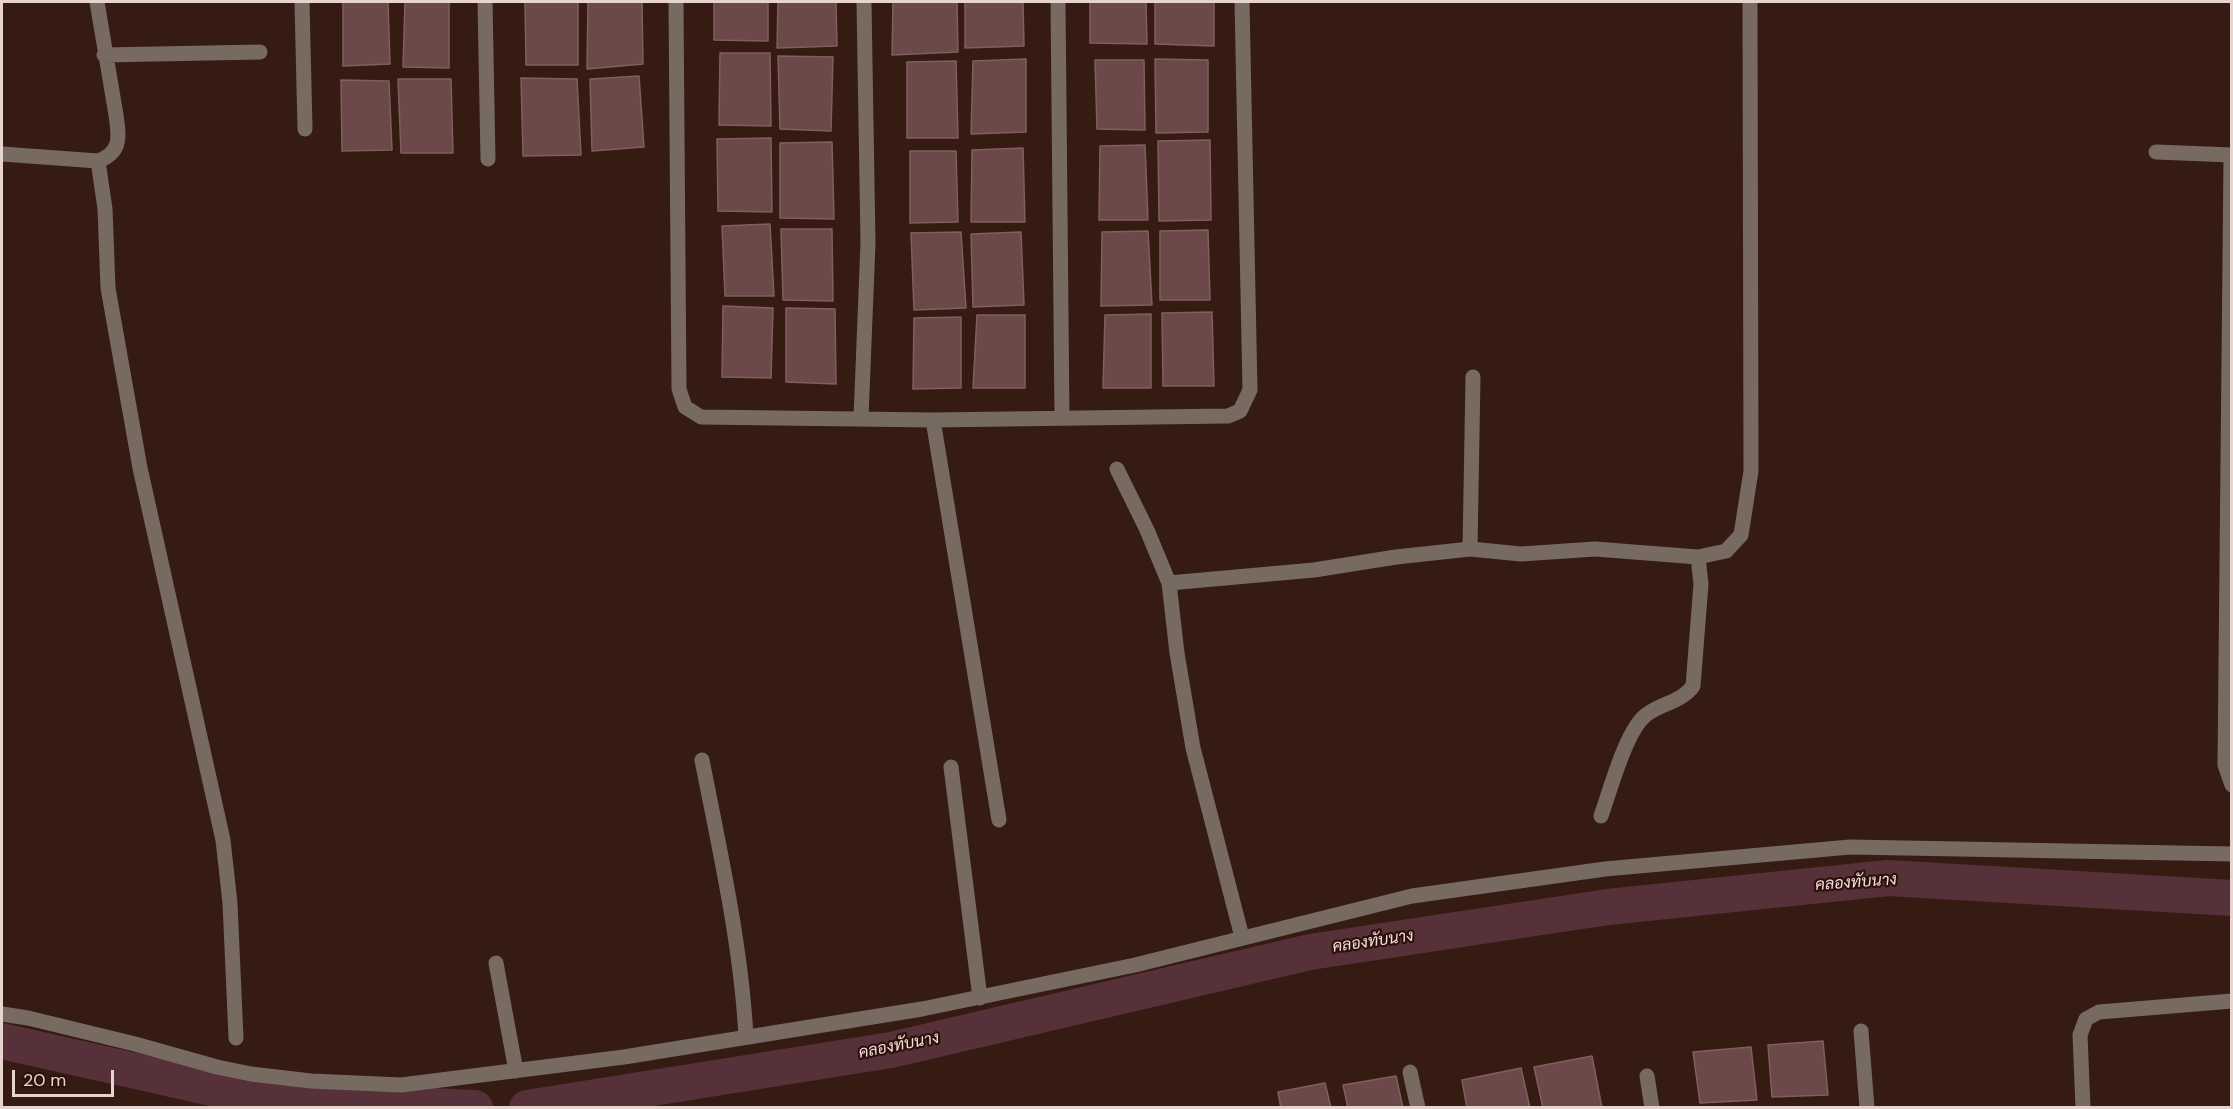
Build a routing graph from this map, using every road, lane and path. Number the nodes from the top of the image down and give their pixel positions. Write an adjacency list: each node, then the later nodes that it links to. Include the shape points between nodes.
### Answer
1 (97, 2): 10 (street)
2 (302, 2): 11 (street)
3 (484, 2): 15 (street)
4 (676, 2): 18 (street, via 679,389 685,407 701,417)
5 (864, 2): 18 (street, via 868,243)
6 (1058, 2): 19 (street)
7 (1242, 2): 19 (street, via 1250,390 1240,411 1227,416)
8 (1750, 2): 23 (street, via 1751,471 1741,535 1726,551)
9 (260, 51): 10 (street)
10 (104, 54): 16 (street, via 118,132 117,148)
11 (305, 129)
12 (2156, 152): 14 (street)
13 (2, 154): 16 (street)
14 (2231, 155): 27 (street, via 2225,765)
15 (488, 159)
16 (98, 161): 38 (street, via 105,209 108,288 138,457 223,840)
17 (1473, 377): 22 (street)
18 (861, 418): 20 (street)
19 (1062, 418): 20 (street)
20 (933, 420): 29 (street)
21 (1117, 469): 24 (street)
22 (1470, 549): 23 (street, via 1521,554 1595,549); 24 (street, via 1314,570)
23 (1698, 557): 28 (street, via 1701,584 1693,686 1688,693 1645,716 1630,737)
24 (1169, 583): 31 (street, via 1193,748)
25 (702, 760): 37 (street, via 734,927)
26 (951, 767): 33 (street)
27 (2232, 784)
28 (1601, 816)
29 (999, 820)
30 (2232, 854): 31 (street, via 1850,847 1605,869 1413,896)
31 (1242, 937): 33 (street)
32 (496, 963): 39 (street)
33 (980, 998): 37 (street)
34 (2232, 1001): 45 (street, via 2099,1012 2086,1019 2080,1035)
35 (2, 1014): 39 (street, via 217,1067 311,1081 401,1085)
36 (1861, 1031): 44 (street)
37 (746, 1037): 39 (street)
38 (236, 1038)
39 (516, 1071)
40 (1410, 1072): 42 (street)
41 (1647, 1076): 43 (street)
42 (1418, 1107)
43 (1652, 1107)
44 (1867, 1107)
45 (2083, 1107)

